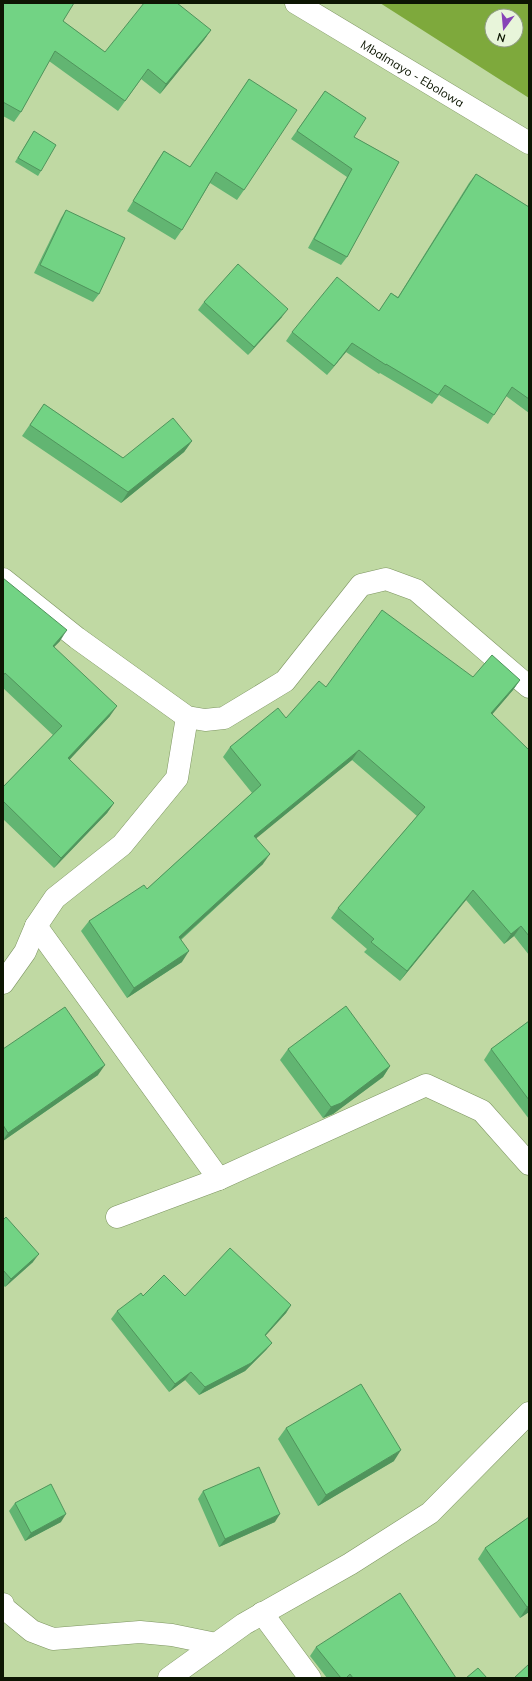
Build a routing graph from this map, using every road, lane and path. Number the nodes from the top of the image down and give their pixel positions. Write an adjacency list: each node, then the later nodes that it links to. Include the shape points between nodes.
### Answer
1 (296, 3): 2 (main road, Mbalmayo - Ebolowa)
2 (529, 143)
3 (3, 579): 5 (main road, via 77,638)
4 (529, 686): 5 (main road, via 416,590 386,579 361,585 284,681 224,718 205,720)
5 (187, 717): 6 (main road, via 177,778 122,845 55,898)
6 (36, 926): 7 (main road, via 25,952); 9 (main road)
7 (3, 983)
8 (529, 1164): 9 (main road, via 482,1111 426,1085)
9 (219, 1179): 10 (main road)
10 (117, 1217)
11 (529, 1413): 13 (main road, via 430,1512 350,1564)
12 (3, 1607): 14 (main road, via 32,1631 53,1639 140,1632 172,1635)
13 (262, 1613): 14 (main road); 16 (main road)
14 (216, 1644): 15 (main road)
15 (169, 1678)
16 (310, 1678)

